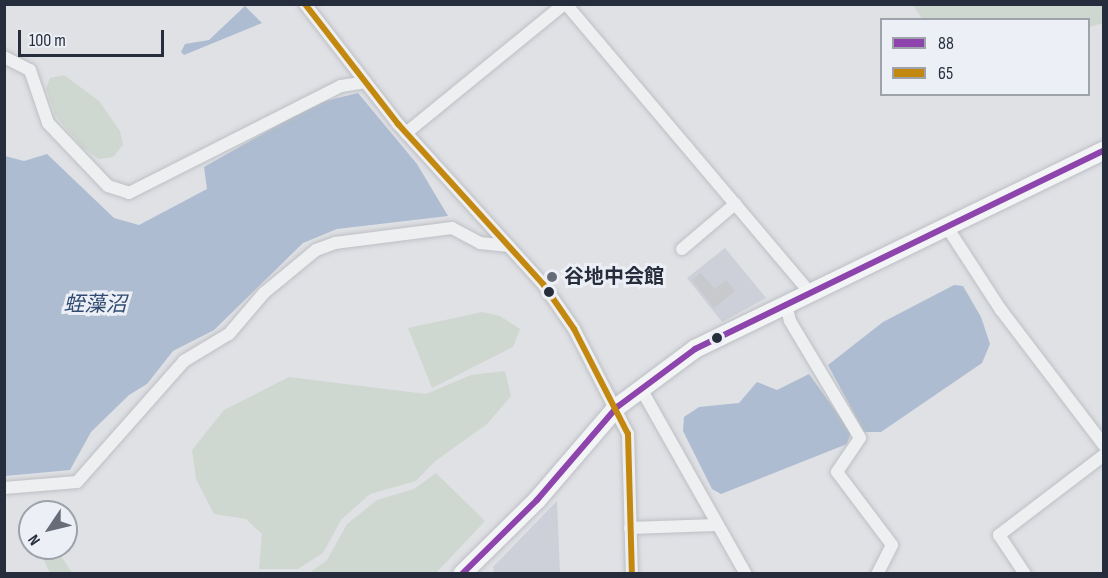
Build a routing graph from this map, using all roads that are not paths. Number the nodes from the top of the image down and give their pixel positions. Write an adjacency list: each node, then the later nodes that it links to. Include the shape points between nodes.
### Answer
1 (305, 4): 4 (street)
2 (565, 4): 5 (street); 7 (street)
3 (4, 57): 4 (street, via 30,70 48,123 108,186 129,193 341,86)
4 (366, 82): 5 (street)
5 (406, 133): 9 (street)
6 (1104, 150): 8 (highway)
7 (735, 204): 10 (street); 11 (street)
8 (947, 227): 11 (highway); 15 (street, via 1001,310)
9 (509, 246): 14 (street, via 563,313); 17 (street, via 480,243 452,228 335,243 316,250 264,293 229,334 184,361 146,409 77,482)
10 (682, 249)
11 (809, 292): 12 (highway)
12 (786, 304): 13 (highway, via 695,349); 23 (street, via 790,321 860,438 837,472 892,545)
13 (640, 387): 14 (highway); 18 (street)
14 (617, 407): 19 (street, via 628,434); 20 (highway, via 530,507)
15 (1104, 445)
16 (1104, 455): 24 (street, via 999,535)
17 (4, 488)
18 (717, 525): 19 (street); 22 (street)
19 (630, 528): 21 (street)
20 (462, 573)
21 (632, 573)
22 (746, 573)
23 (877, 573)
24 (1025, 573)

